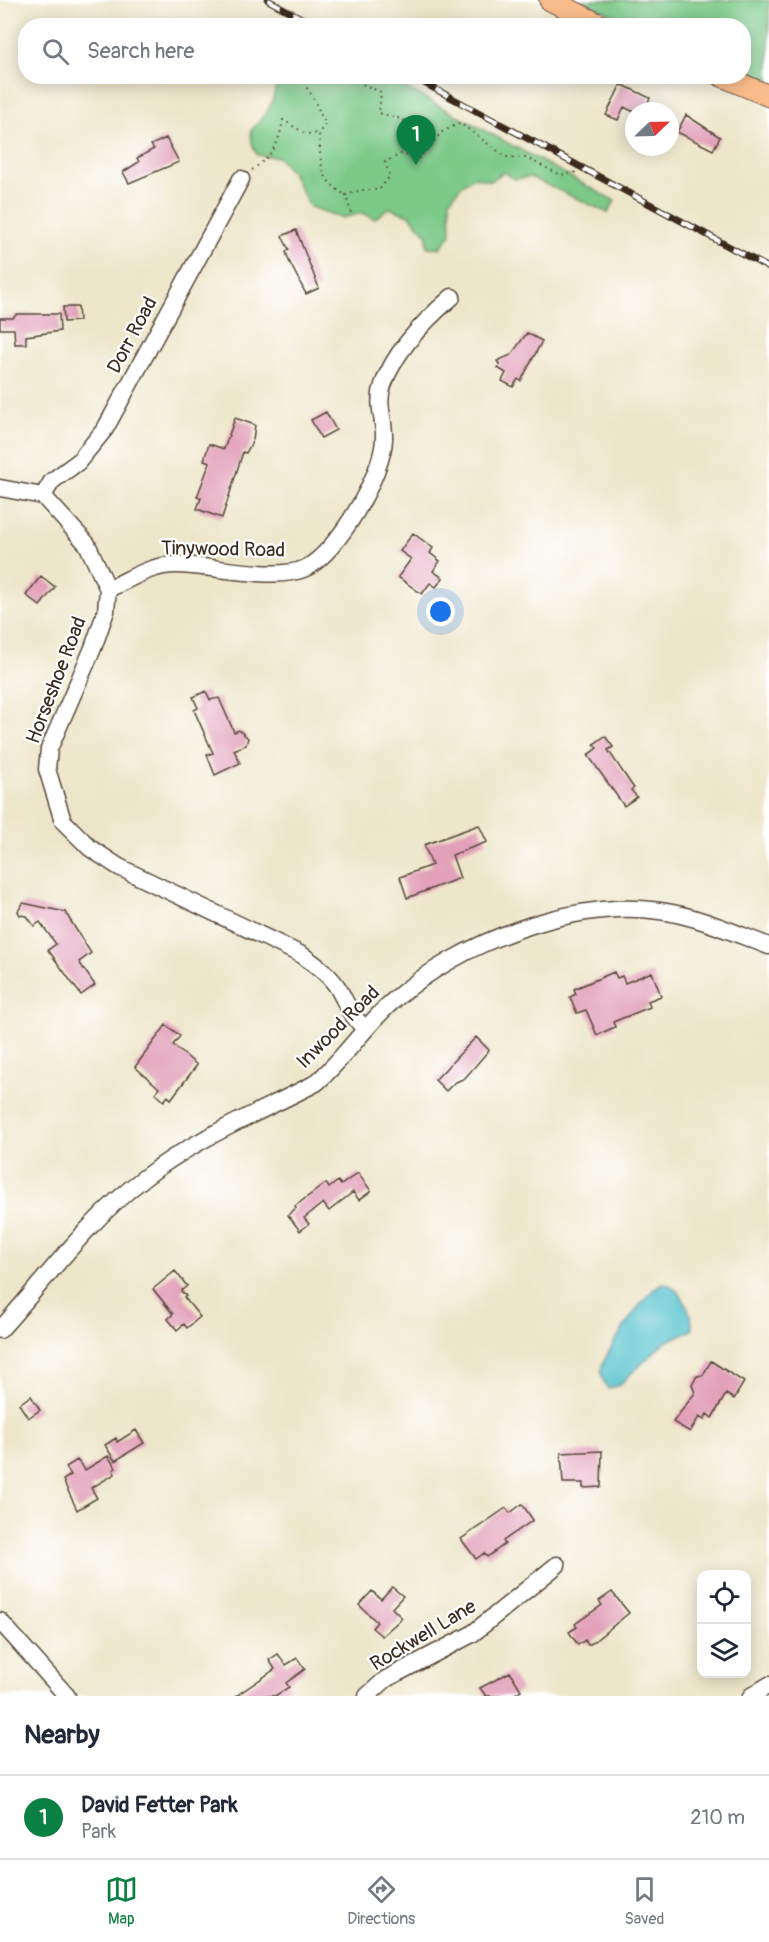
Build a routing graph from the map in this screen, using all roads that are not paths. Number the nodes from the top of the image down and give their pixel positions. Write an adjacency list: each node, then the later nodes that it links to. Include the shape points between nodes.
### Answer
1 (550, 0): 2 (main road)
2 (586, 18)
3 (741, 84): 4 (main road)
4 (769, 96)
5 (241, 179): 8 (street, Dorr Road, via 105,429)
6 (452, 297): 9 (street, Tinywood Road, via 396,358 379,402 384,439 378,471 360,504 317,561 304,569 273,573 175,565 151,568)
7 (0, 488): 8 (street)
8 (43, 496): 9 (street, via 87,544)
9 (108, 589): 11 (street, Horseshoe Road, via 106,610 93,648 50,749 47,769 63,821 90,848 119,867 316,964 338,987 354,1019)
10 (769, 946): 11 (street, Inwood Road, via 705,922 659,911 602,912 552,919 505,934 418,980)
11 (365, 1028): 12 (street, Inwood Road, via 316,1083 215,1133 143,1178 66,1252)
12 (0, 1330)
13 (557, 1565): 17 (street, Rockwell Lane, via 472,1634 386,1680)
14 (0, 1621): 16 (street)
15 (769, 1685): 18 (street)
16 (67, 1696)
17 (367, 1696)
18 (751, 1696)

